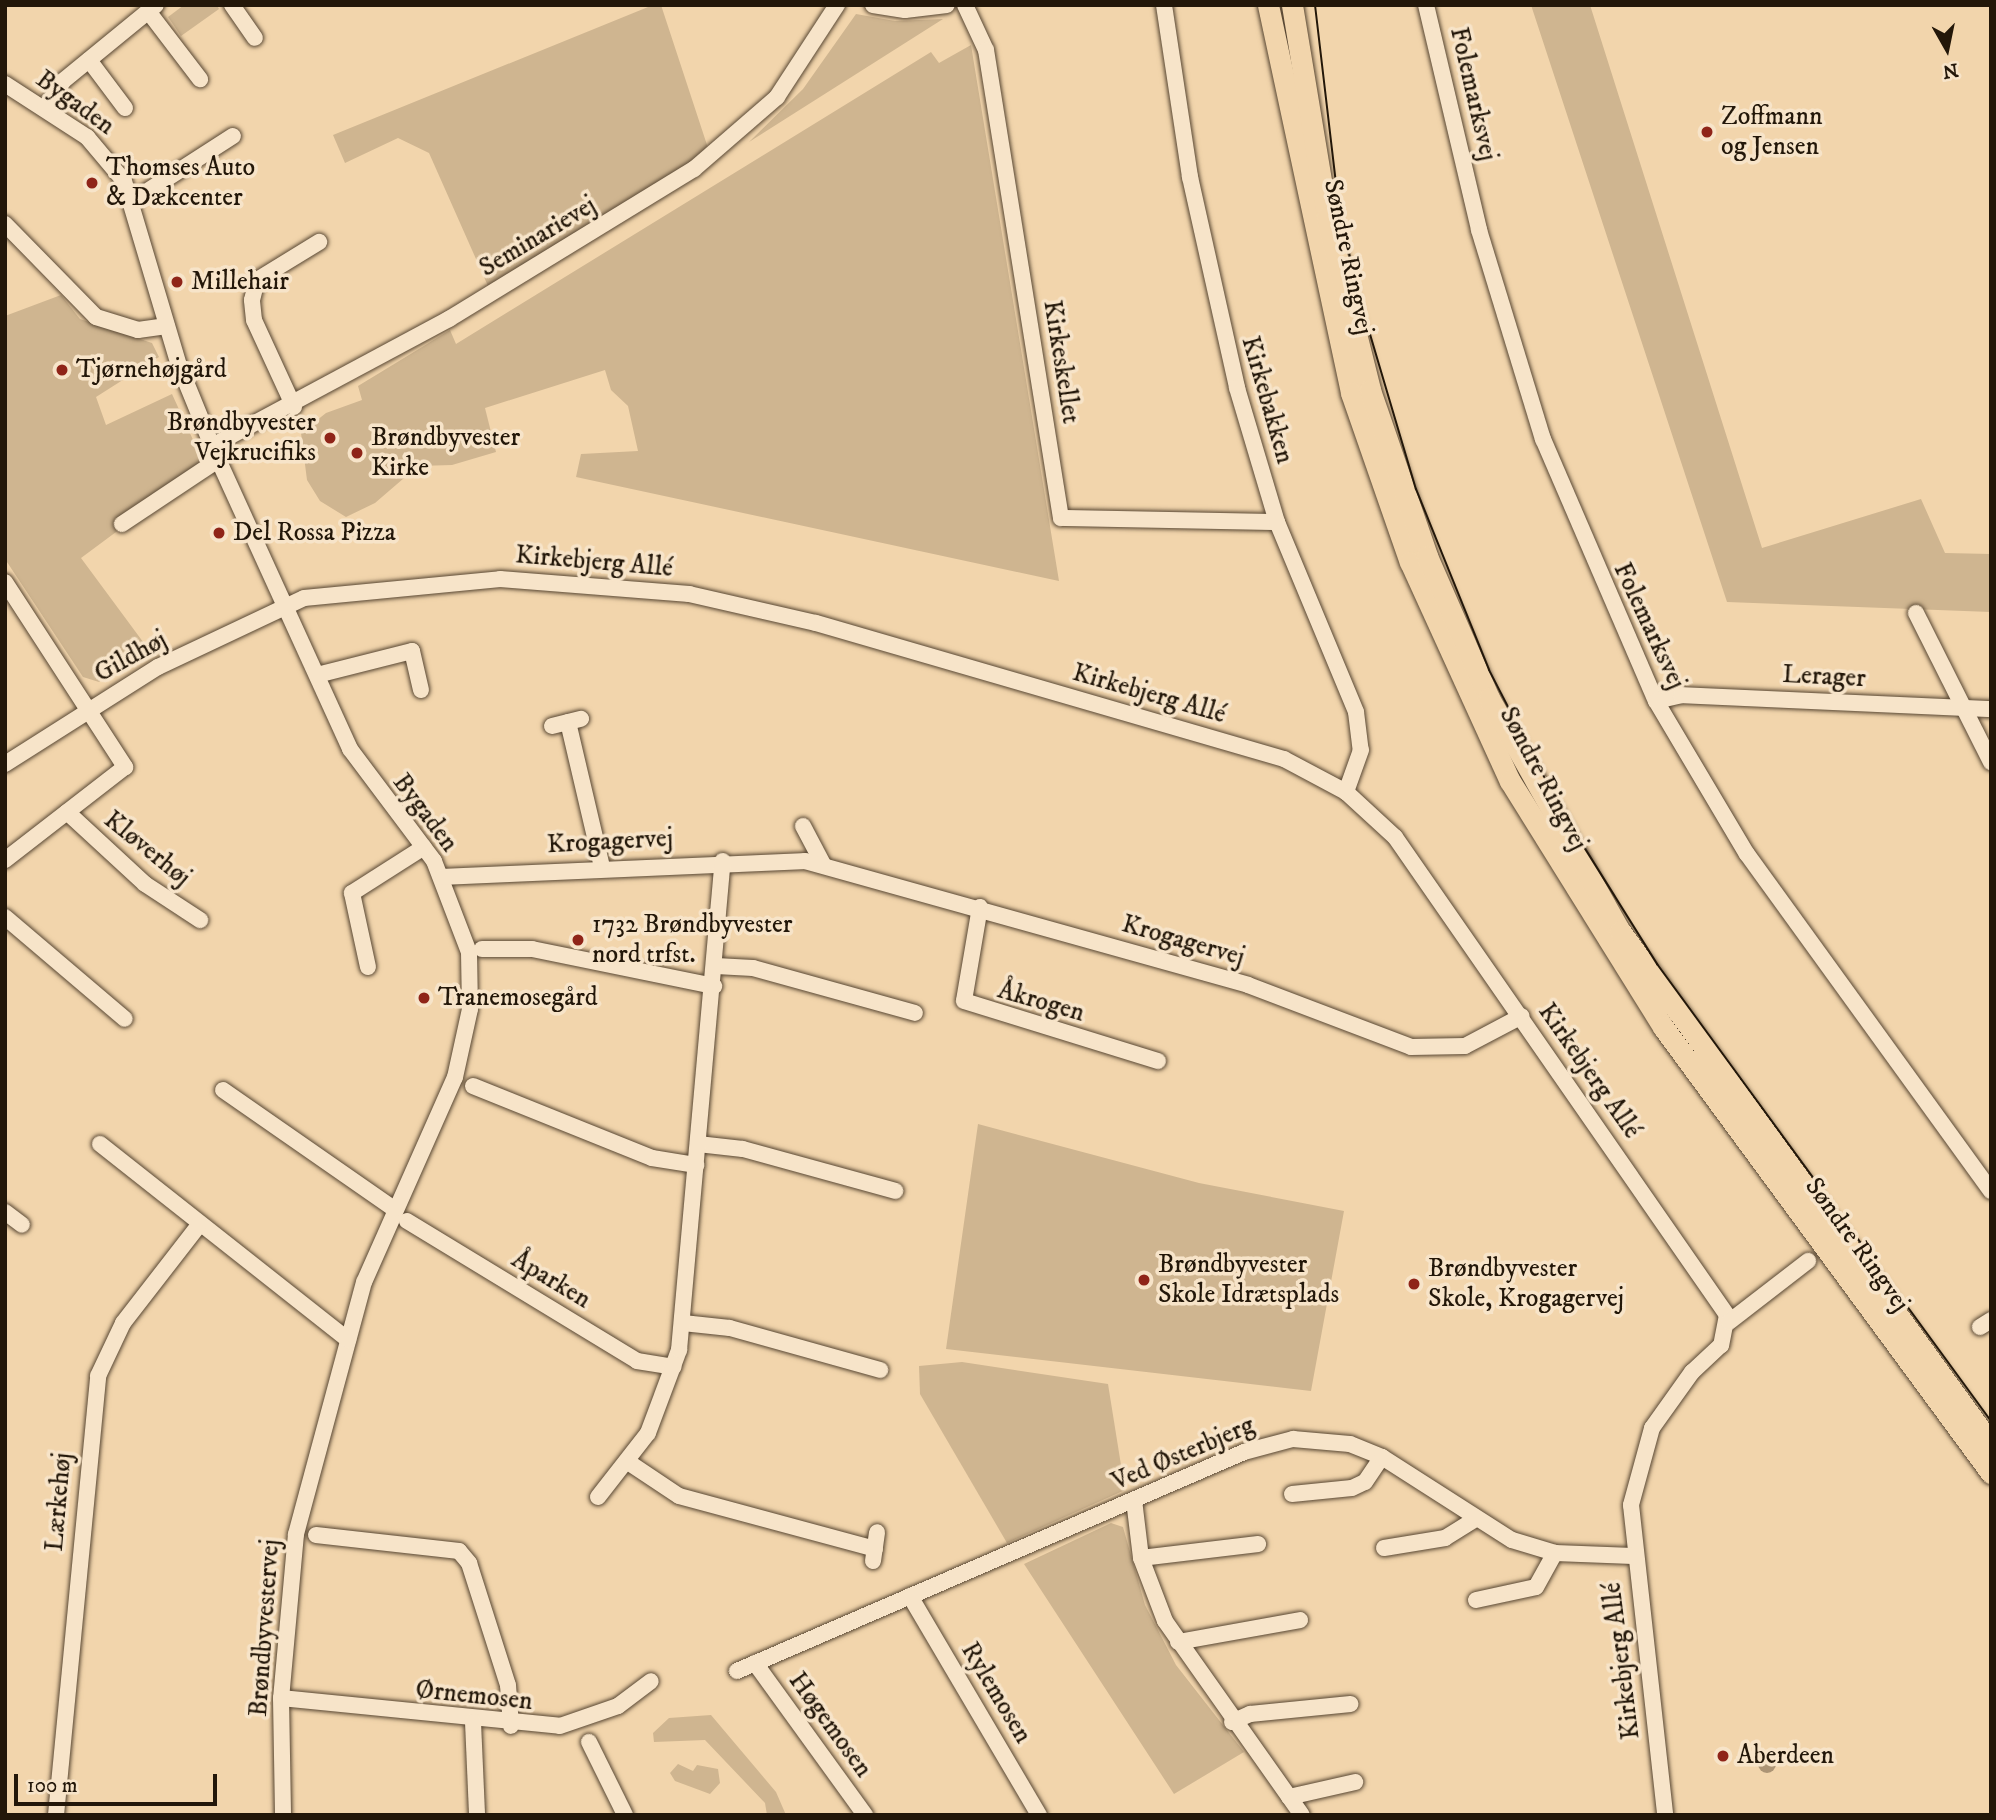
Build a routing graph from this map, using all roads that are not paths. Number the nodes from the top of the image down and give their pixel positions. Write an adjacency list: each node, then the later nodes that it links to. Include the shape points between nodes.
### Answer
1 (232, 5): 13 (street)
2 (837, 5): 25 (street, Seminarievej, via 777,97 694,169)
3 (873, 5): 4 (street, via 905,10)
4 (947, 5)
5 (965, 5): 27 (street, Kirkeskellet, via 986,50 1061,518)
6 (1164, 5): 27 (street, Kirkebakken, via 1212,289)
7 (1268, 5): 82 (main road, Søndre Ringvej, via 1351,393 1410,562 1503,769 1555,863 1656,1016)
8 (1282, 5): 14 (main road)
9 (1292, 5): 14 (main road, Søndre Ringvej)
10 (1302, 5): 14 (street)
11 (1426, 5): 34 (street, Folemarksvej, via 1479,230 1543,439)
12 (153, 10): 15 (street); 16 (street)
13 (256, 38)
14 (1298, 43): 79 (main road, Søndre Ringvej, via 1327,217 1370,390 1427,556 1489,698 1571,852 1642,963)
15 (89, 60): 18 (street); 19 (street)
16 (200, 79)
17 (5, 84): 18 (street, Bygaden)
18 (46, 107): 21 (street, Bygaden, via 114,163)
19 (125, 107)
20 (233, 136): 21 (street)
21 (132, 201): 24 (street, Bygaden)
22 (5, 224): 24 (street, via 96,317 138,330)
23 (319, 242): 25 (street, via 257,281 252,300 254,320)
24 (166, 326): 26 (street, Bygaden)
25 (294, 407): 26 (street, Seminarievej)
26 (215, 453): 28 (street); 30 (street, Bygaden)
27 (1277, 523): 41 (street, Kirkebakken, via 1356,712 1361,750)
28 (122, 524)
29 (5, 582): 36 (street)
30 (288, 606): 32 (street, Bygaden); 36 (street, Gildhøj, via 158,667); 41 (street, Kirkebjerg Allé, via 346,592 500,579 689,594 816,623 1284,758)
31 (1916, 613): 35 (street)
32 (317, 675): 33 (street, via 412,651); 44 (street, Bygaden, via 350,750)
33 (421, 690)
34 (1656, 701): 35 (street, Lerager, via 1681,695); 67 (street, Folemarksvej, via 1747,854)
35 (1964, 708): 37 (street, Lerager); 39 (street)
36 (89, 709): 40 (street, Gildhøj); 42 (street, Kløverhøj, via 125,767)
37 (1991, 709)
38 (567, 722): 48 (street)
39 (1991, 762)
40 (5, 764)
41 (1346, 793): 58 (street, Kirkebjerg Allé, via 1395,836)
42 (66, 812): 45 (street, Kløverhøj); 52 (street, Kløverhøj, via 145,884)
43 (803, 826): 47 (street)
44 (424, 847): 49 (street, Bygaden); 55 (street, via 352,893)
45 (5, 860)
46 (723, 861): 47 (street, Krogagervej); 48 (street, Krogagervej); 54 (street)
47 (823, 864): 50 (street, Krogagervej)
48 (602, 867): 49 (street, Krogagervej)
49 (443, 877): 68 (street, Bygaden, via 468,952 466,1040)
50 (980, 907): 58 (street, Krogagervej, via 1273,993 1411,1046 1465,1046); 60 (street, Åkrogen, via 964,1001)
51 (5, 917): 59 (street)
52 (200, 920)
53 (482, 949): 56 (street, via 533,949)
54 (716, 966): 56 (street); 57 (street, via 753,968)
55 (368, 967)
56 (714, 986): 64 (street)
57 (915, 1013)
58 (1522, 1016): 74 (street, Kirkebjerg Allé)
59 (125, 1018)
60 (1158, 1061)
61 (473, 1086): 65 (street, via 652,1158)
62 (223, 1090): 68 (street)
63 (100, 1144): 72 (street)
64 (698, 1144): 65 (street); 66 (street, via 743,1149)
65 (695, 1165): 75 (street)
66 (895, 1191)
67 (1991, 1191)
68 (394, 1209): 76 (street, Bygaden)
69 (5, 1212): 71 (street)
70 (407, 1221): 77 (street, Åparken, via 637,1361)
71 (22, 1225)
72 (199, 1225): 76 (street); 109 (street, Lærkehøj, via 123,1323 99,1376)
73 (1808, 1261): 74 (street, Kirkebjerg Allé)
74 (1729, 1322): 92 (street, Kirkebjerg Allé, via 1721,1345 1670,1400 1644,1447 1631,1505)
75 (683, 1323): 77 (street); 78 (street, via 730,1328)
76 (349, 1333): 101 (street, Brøndbyvestervej, via 296,1534)
77 (674, 1367): 81 (street, via 664,1402)
78 (880, 1370)
79 (1991, 1444)
80 (1382, 1457): 83 (street, via 1365,1482 1352,1488); 85 (street, Ved Østerbjerg, via 1350,1444 1276,1442); 86 (street, Ved Østerbjerg)
81 (628, 1462): 84 (street); 87 (street, via 679,1496 874,1555)
82 (1991, 1473)
83 (1292, 1494)
84 (597, 1497)
85 (1135, 1500): 93 (street); 94 (street, Ved Østerbjerg)
86 (1475, 1519): 90 (street, via 1445,1538); 91 (street, Ved Østerbjerg, via 1512,1540)
87 (877, 1532)
88 (316, 1535): 105 (street, via 459,1551 469,1563 508,1685)
89 (1258, 1544): 93 (street)
90 (1384, 1548)
91 (1555, 1553): 92 (street, Ved Østerbjerg); 95 (street, via 1536,1587)
92 (1633, 1556): 116 (street, Kirkebjerg Allé)
93 (1141, 1558): 97 (street)
94 (910, 1597): 98 (street); 114 (street, Rylemosen)
95 (1476, 1600)
96 (1300, 1620): 97 (street)
97 (1178, 1642): 104 (street)
98 (755, 1663): 99 (street); 113 (street, Høgemosen)
99 (737, 1671)
100 (651, 1681): 105 (street, Ørnemosen, via 584,1721)
101 (281, 1698): 103 (street, Ørnemosen); 110 (street, Brøndbyvestervej)
102 (1351, 1704): 104 (street, via 1250,1714)
103 (473, 1722): 105 (street, Ørnemosen); 111 (street)
104 (1232, 1722): 108 (street)
105 (511, 1726)
106 (589, 1742): 112 (street)
107 (1355, 1782): 108 (street)
108 (1289, 1797): 115 (street)
109 (56, 1815)
110 (283, 1815)
111 (477, 1815)
112 (625, 1815)
113 (865, 1815)
114 (1039, 1815)
115 (1302, 1815)
116 (1665, 1815)

